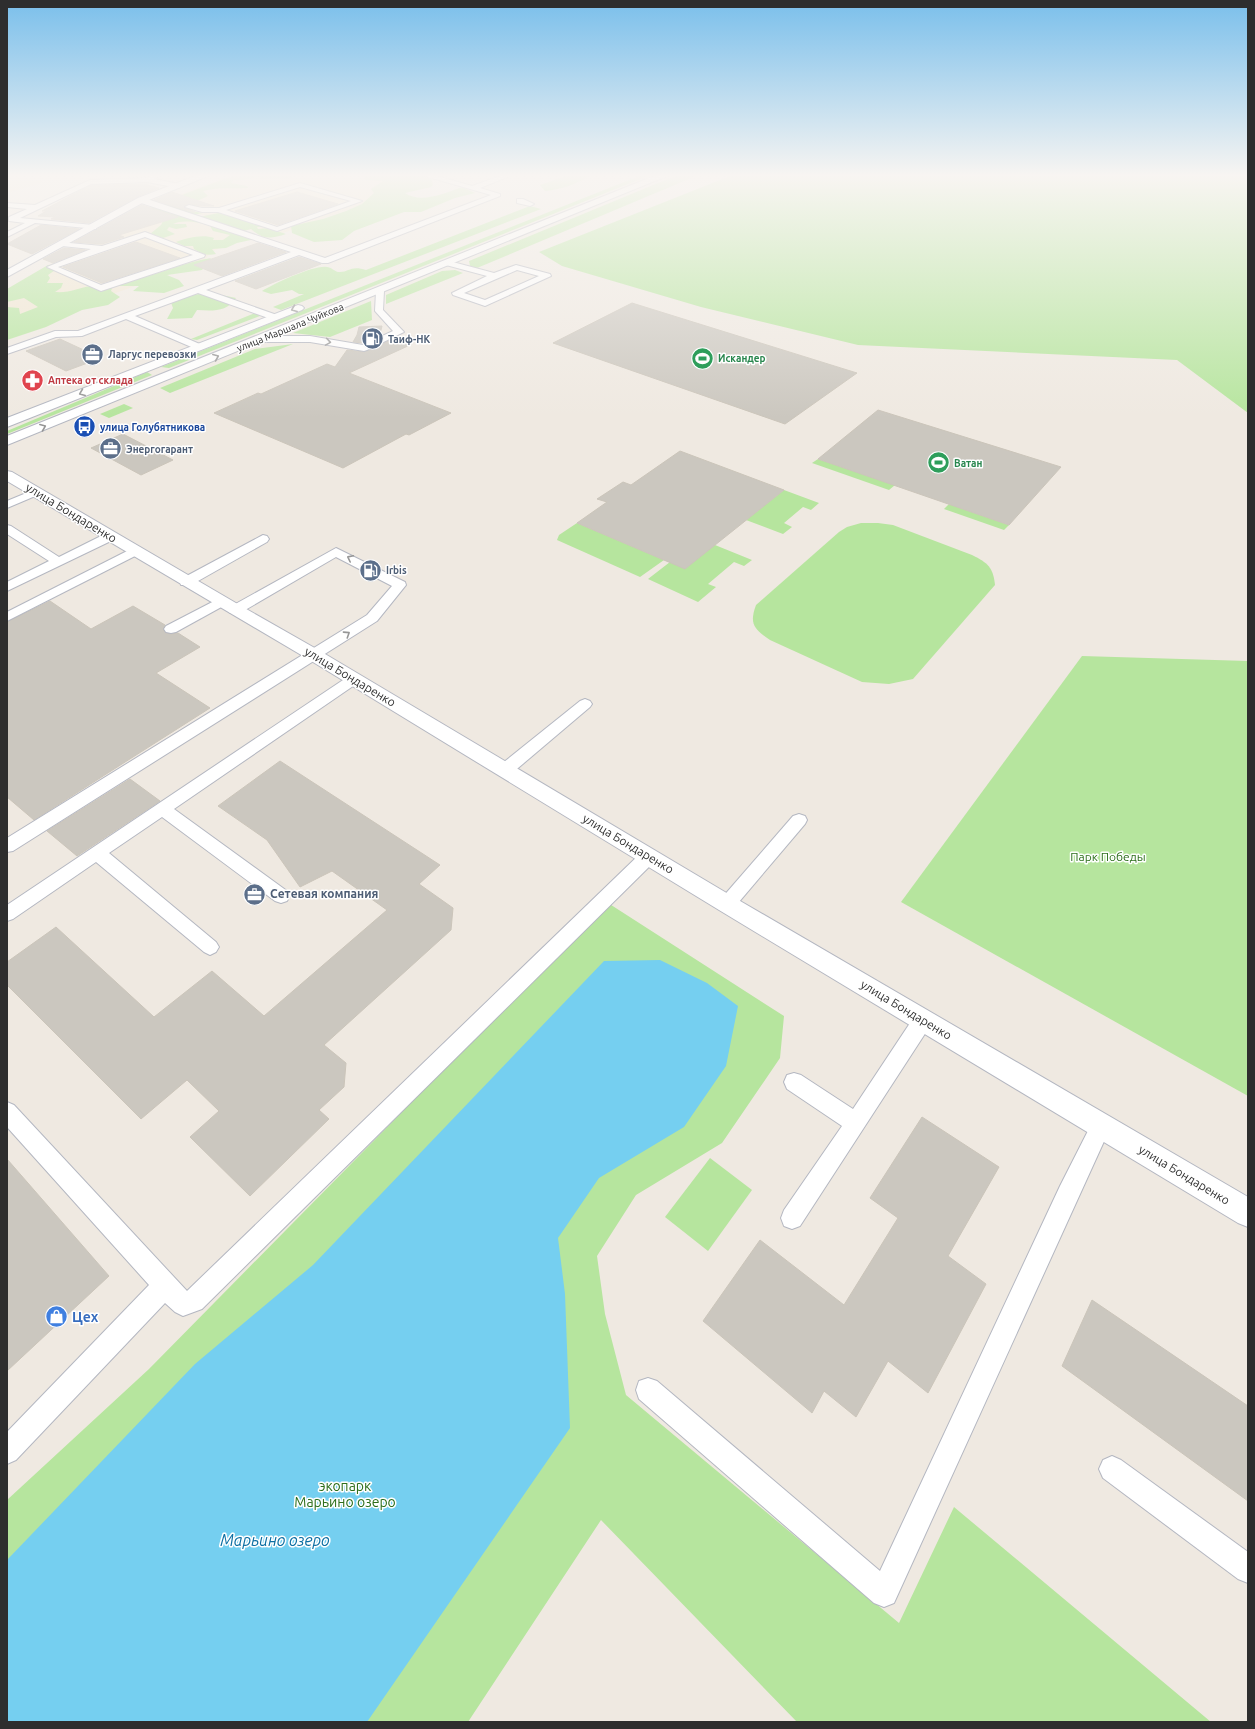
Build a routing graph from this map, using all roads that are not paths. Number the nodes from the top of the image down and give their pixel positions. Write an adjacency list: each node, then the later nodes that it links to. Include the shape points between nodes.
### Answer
1 (39, 257): 9 (street)
2 (79, 257): 3 (lane, via 51,267 101,288)
3 (196, 257)
4 (287, 257): 11 (lane)
5 (313, 257): 6 (lane, via 325,261)
6 (337, 257)
7 (465, 257): 8 (street, улица Маршала Чуйкова)
8 (449, 263): 10 (lane); 12 (street, улица Маршала Чуйкова)
9 (7, 274)
10 (495, 276): 10 (lane, via 456,293 485,303 547,276 516,267)
11 (198, 290): 14 (lane); 15 (lane)
12 (380, 291): 16 (street, улица Маршала Чуйкова); 16 (lane, one-way to 12, via 310,339 364,348 399,332 380,311)
13 (311, 302): 15 (street, улица Маршала Чуйкова, one-way to 15)
14 (126, 316): 17 (lane); 18 (lane, via 79,334 55,334)
15 (274, 317): 17 (street, улица Маршала Чуйкова)
16 (261, 339): 20 (street, улица Маршала Чуйкова, one-way to 16)
17 (199, 347): 19 (street, улица Маршала Чуйкова)
18 (7, 351)
19 (155, 364): 20 (street, via 160,369); 21 (street, улица Маршала Чуйкова, one-way to 21)
20 (176, 373): 22 (street, улица Маршала Чуйкова, one-way to 20)
21 (7, 423)
22 (7, 441)
23 (7, 475): 24 (street, улица Бондаренко)
24 (36, 492): 25 (lane); 27 (street, улица Бондаренко)
25 (7, 505)
26 (7, 530): 30 (lane)
27 (111, 536): 29 (street, улица Бондаренко); 30 (lane)
28 (263, 538): 31 (lane)
29 (135, 551): 31 (street, улица Бондаренко); 35 (lane)
30 (59, 562): 32 (lane)
31 (186, 582): 33 (street, улица Бондаренко)
32 (7, 587)
33 (220, 602): 34 (street, улица Бондаренко); 36 (lane)
34 (235, 610): 37 (street, улица Бондаренко); 37 (lane, one-way to 34, via 372,618 400,585 336,552)
35 (7, 617)
36 (171, 629)
37 (314, 655): 38 (street, улица Бондаренко); 43 (lane)
38 (354, 679): 40 (street, улица Бондаренко); 41 (lane)
39 (585, 704): 40 (lane)
40 (505, 770): 45 (street, улица Бондаренко)
41 (163, 809): 44 (lane); 46 (lane)
42 (799, 820): 47 (lane)
43 (7, 846)
44 (97, 853): 48 (lane); 49 (lane)
45 (649, 856): 47 (street, улица Бондаренко); 57 (lane, via 194,1301 188,1304 179,1301)
46 (281, 896)
47 (727, 904): 50 (street, улица Бондаренко)
48 (7, 914)
49 (210, 947)
50 (923, 1020): 53 (lane); 54 (street, улица Бондаренко)
51 (794, 1082): 53 (lane)
52 (7, 1112): 57 (lane)
53 (856, 1123): 56 (lane)
54 (1101, 1126): 55 (street, улица Бондаренко); 58 (lane, via 884,1593)
55 (1248, 1213)
56 (792, 1218)
57 (165, 1286): 59 (lane)
58 (648, 1390)
59 (7, 1451)
60 (1112, 1469): 61 (lane)
61 (1248, 1569)

